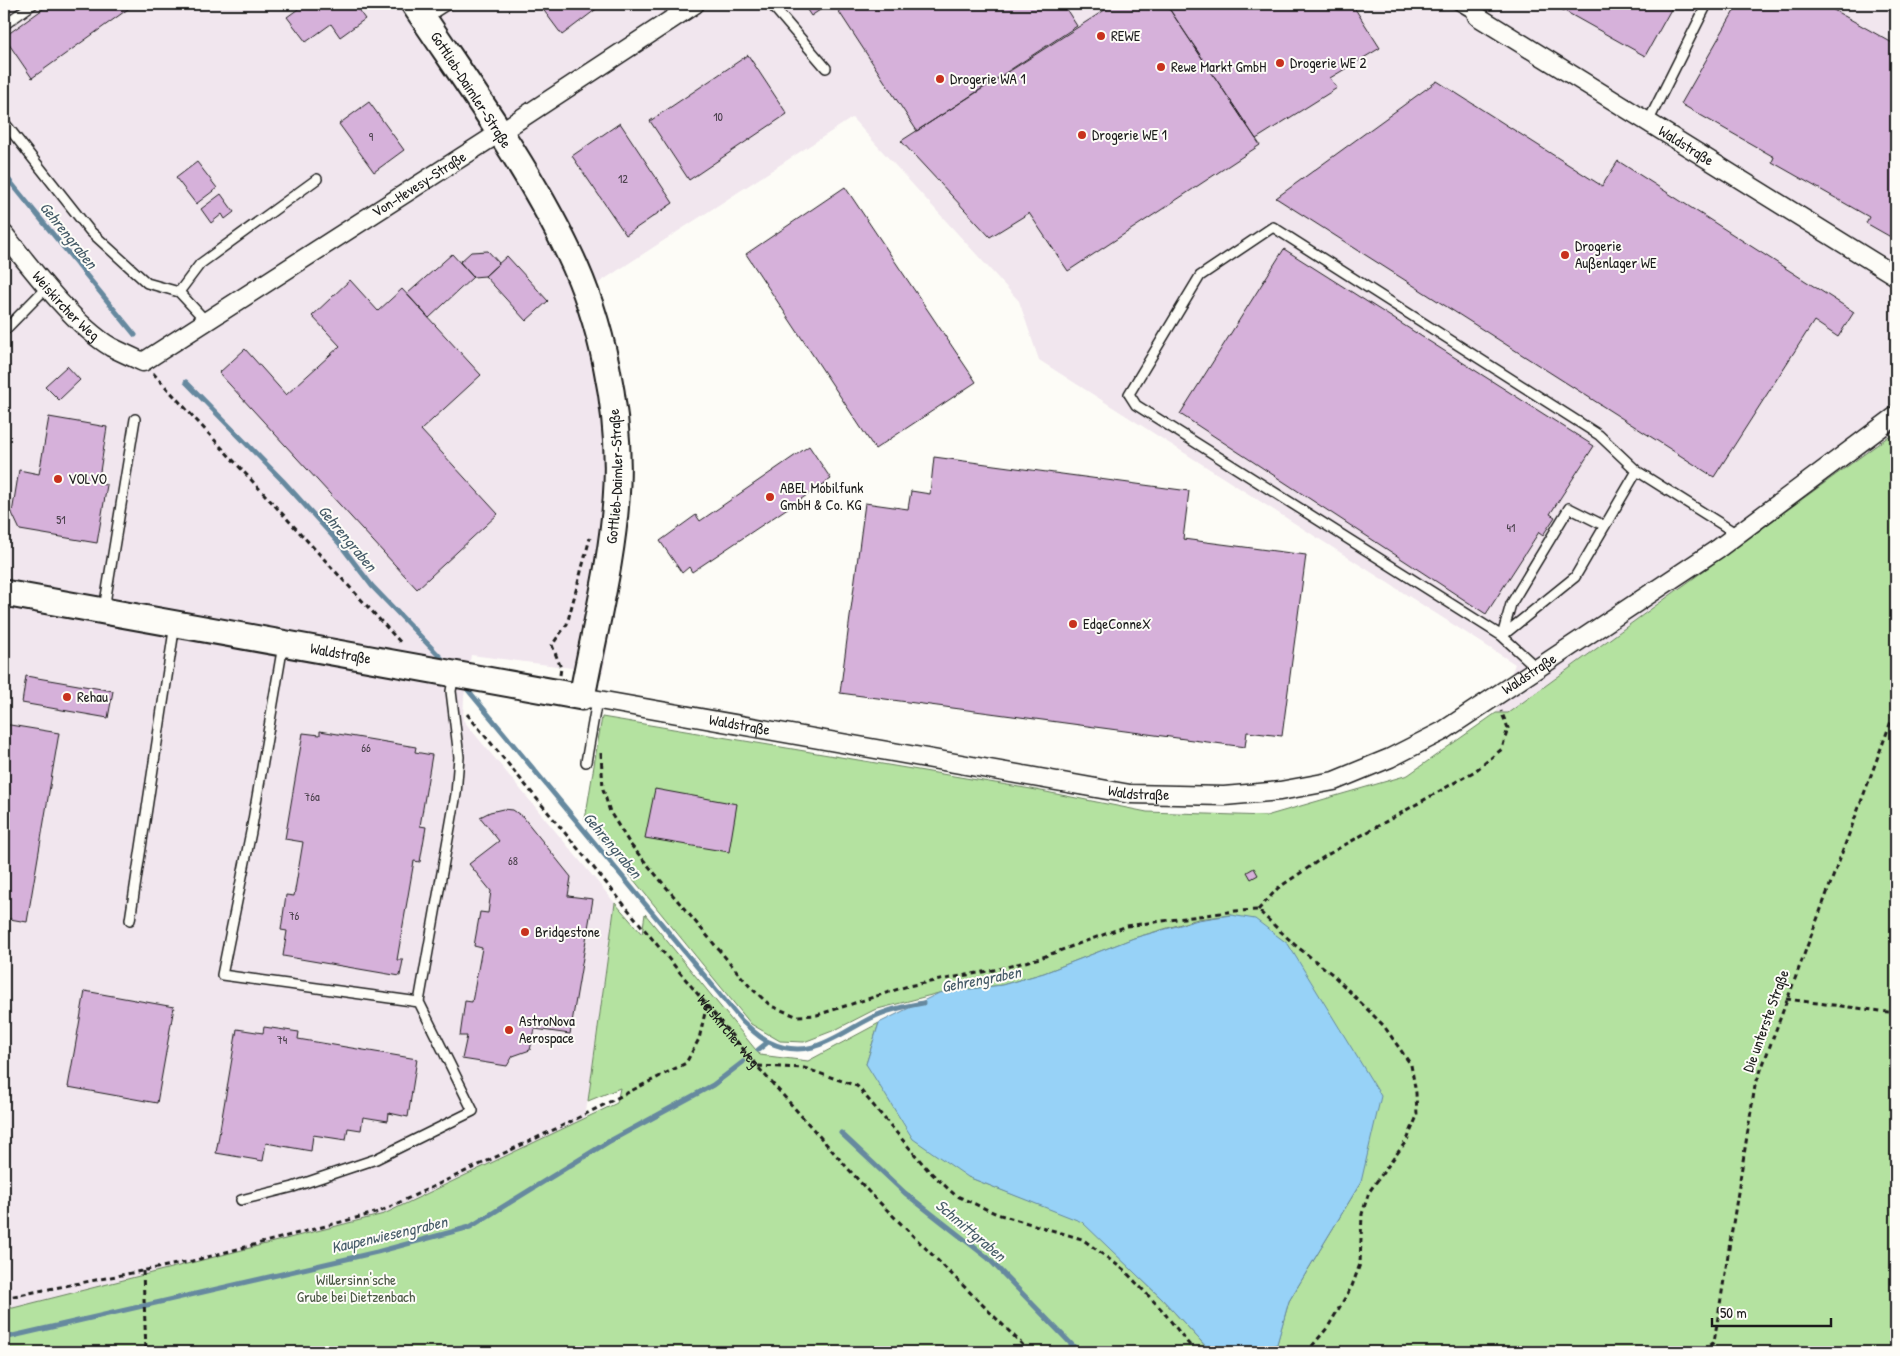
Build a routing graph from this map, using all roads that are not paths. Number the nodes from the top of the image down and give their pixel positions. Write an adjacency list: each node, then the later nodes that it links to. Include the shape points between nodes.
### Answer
1 (33, 4): 9 (lane)
2 (448, 4): 7 (lane)
3 (695, 4): 13 (street, Von-Hevesy-Straße)
4 (771, 4): 10 (lane)
5 (1457, 4): 8 (lane)
6 (1707, 4): 12 (lane)
7 (419, 12): 13 (street, Gottlieb-Daimler-Straße)
8 (1477, 16): 12 (street, Waldstraße)
9 (4, 25)
10 (826, 68)
11 (4, 122): 18 (lane, via 90,231 147,283)
12 (1648, 122): 16 (street, Waldstraße)
13 (500, 133): 19 (street, Von-Hevesy-Straße); 34 (street, Gottlieb-Daimler-Straße, via 542,200 570,255 602,348 611,394 617,484)
14 (317, 180): 18 (lane, via 200,264)
15 (4, 234): 17 (street, Weiskircher Weg)
16 (1896, 276)
17 (48, 286): 20 (lane); 21 (street, Weiskircher Weg, via 89,330 110,346)
18 (179, 292): 19 (lane)
19 (206, 321): 21 (street, Von-Hevesy-Straße)
20 (4, 331)
21 (143, 362)
22 (1896, 416): 26 (street, Waldstraße)
23 (135, 419): 28 (lane)
24 (1637, 471): 25 (lane); 26 (lane); 30 (lane, via 1599,435 1273,227 1200,276 1129,394 1136,405)
25 (1605, 526): 30 (lane, via 1575,577); 30 (lane, via 1569,508 1511,604)
26 (1737, 534): 32 (street, Waldstraße)
27 (4, 593): 28 (street, Waldstraße)
28 (104, 611): 29 (street, Waldstraße)
29 (175, 624): 31 (street, Waldstraße); 36 (lane)
30 (1502, 636): 32 (lane)
31 (284, 643): 33 (street, Waldstraße, via 399,663); 37 (lane, via 222,974)
32 (1537, 668): 34 (street, Waldstraße, via 1443,731 1334,781 1280,791 1224,796 1130,794)
33 (453, 678): 34 (street, Waldstraße); 37 (lane, via 459,757 456,794)
34 (590, 698): 35 (lane, via 590,739)
35 (586, 762)
36 (130, 920)
37 (419, 1002): 38 (lane, via 472,1111 376,1159 293,1187)
38 (241, 1200)

